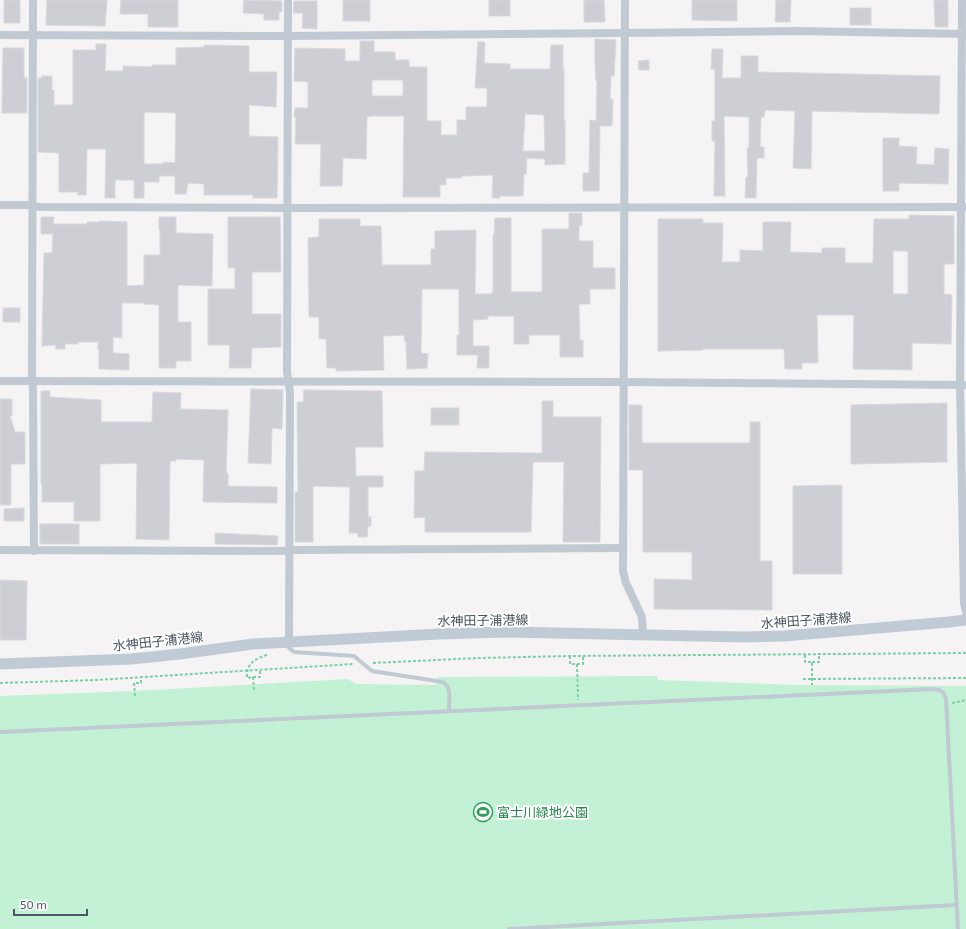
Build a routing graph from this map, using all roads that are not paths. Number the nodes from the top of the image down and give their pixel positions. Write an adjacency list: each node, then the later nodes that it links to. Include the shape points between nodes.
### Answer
1 (33, 0): 8 (street)
2 (288, 0): 9 (street)
3 (625, 0): 5 (street)
4 (962, 0): 6 (street)
5 (625, 34): 6 (street, via 798,31); 9 (street); 14 (street)
6 (964, 34): 12 (street)
7 (0, 35): 8 (street)
8 (32, 36): 9 (street); 11 (street)
9 (288, 36): 13 (street)
10 (0, 205): 11 (street)
11 (32, 205): 13 (street); 16 (street)
12 (964, 207): 14 (street); 19 (street)
13 (288, 208): 14 (street); 17 (street)
14 (623, 208): 18 (street)
15 (0, 381): 16 (street)
16 (32, 382): 17 (street); 23 (street)
17 (288, 382): 18 (street); 22 (street)
18 (624, 382): 19 (street); 20 (street)
19 (963, 385): 24 (street)
20 (623, 548): 22 (street); 26 (street, via 624,577 642,616)
21 (0, 550): 23 (street)
22 (289, 550): 23 (street); 27 (street)
23 (34, 551)
24 (966, 612)
25 (966, 620): 26 (main road, 水神田子浦港線, via 784,636)
26 (643, 635): 27 (main road, 水神田子浦港線, via 475,633)
27 (289, 642): 28 (main road, 水神田子浦港線, via 131,659); 29 (lane, via 289,648 294,652 354,656 372,671 443,682 449,689)
28 (0, 664)
29 (448, 711): 30 (lane); 31 (lane, via 940,690 944,693 946,704)
30 (0, 732)
31 (956, 905): 32 (lane); 33 (lane)
32 (509, 929)
33 (958, 929)

